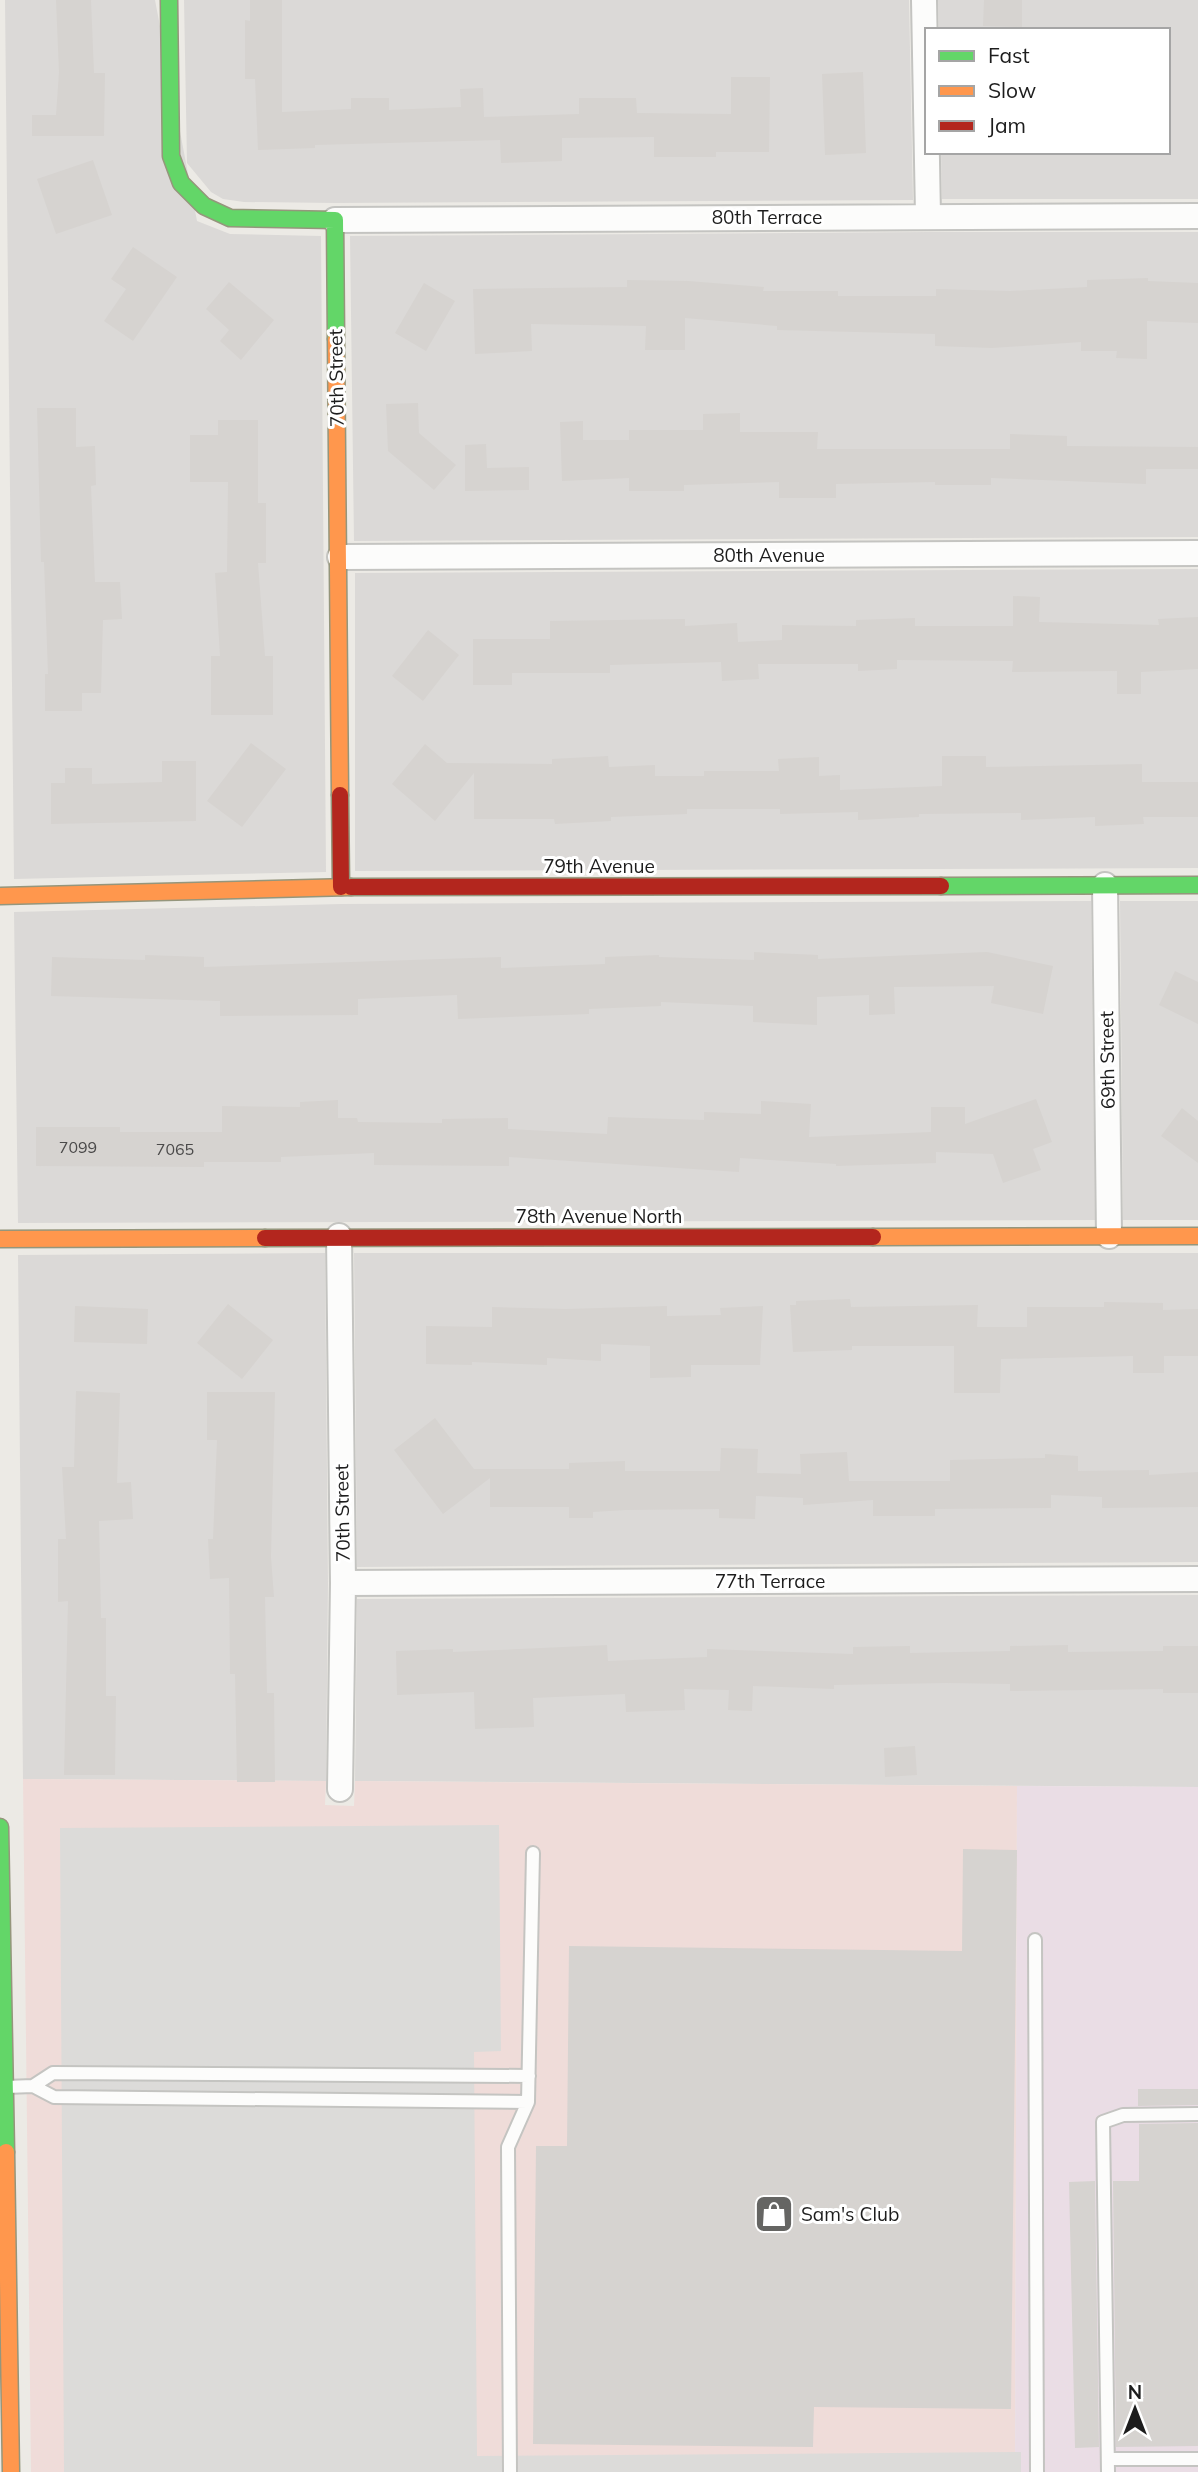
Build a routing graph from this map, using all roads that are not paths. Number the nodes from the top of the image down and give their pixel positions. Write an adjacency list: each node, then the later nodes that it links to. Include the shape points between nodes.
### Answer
1 (169, 0): 7 (street, via 171,156 181,183 204,206 230,218)
2 (924, 0): 3 (street)
3 (925, 54)
4 (927, 154): 5 (street)
5 (928, 215): 6 (street, 80th Terrace); 7 (street, 80th Terrace)
6 (1198, 216)
7 (335, 220): 9 (street, 70th Street)
8 (1198, 553): 9 (street, 80th Avenue)
9 (340, 557): 12 (street, 70th Street)
10 (1105, 885): 11 (street, 79th Avenue); 12 (street, 79th Avenue); 15 (street, 69th Street)
11 (1198, 885)
12 (341, 887): 13 (street, 79th Avenue)
13 (0, 896)
14 (339, 1236): 15 (street, 78th Avenue North); 17 (street, 78th Avenue North); 19 (street, 70th Street)
15 (1109, 1236): 16 (street, 78th Avenue North)
16 (1198, 1236)
17 (0, 1239)
18 (1198, 1579): 19 (street, 77th Terrace)
19 (343, 1583): 20 (street, 70th Street)
20 (340, 1789)
21 (0, 1827): 26 (street)
22 (533, 1853): 24 (lane)
23 (1035, 1940): 33 (lane)
24 (529, 2076): 25 (lane, via 53,2073); 27 (lane)
25 (33, 2086): 26 (lane); 27 (lane, via 54,2097)
26 (3, 2087): 31 (street)
27 (528, 2102): 32 (lane, via 508,2147)
28 (1198, 2114): 30 (lane, via 1124,2115 1103,2122)
29 (1198, 2459): 30 (lane)
30 (1108, 2465)
31 (11, 2472)
32 (510, 2472)
33 (1037, 2472)

